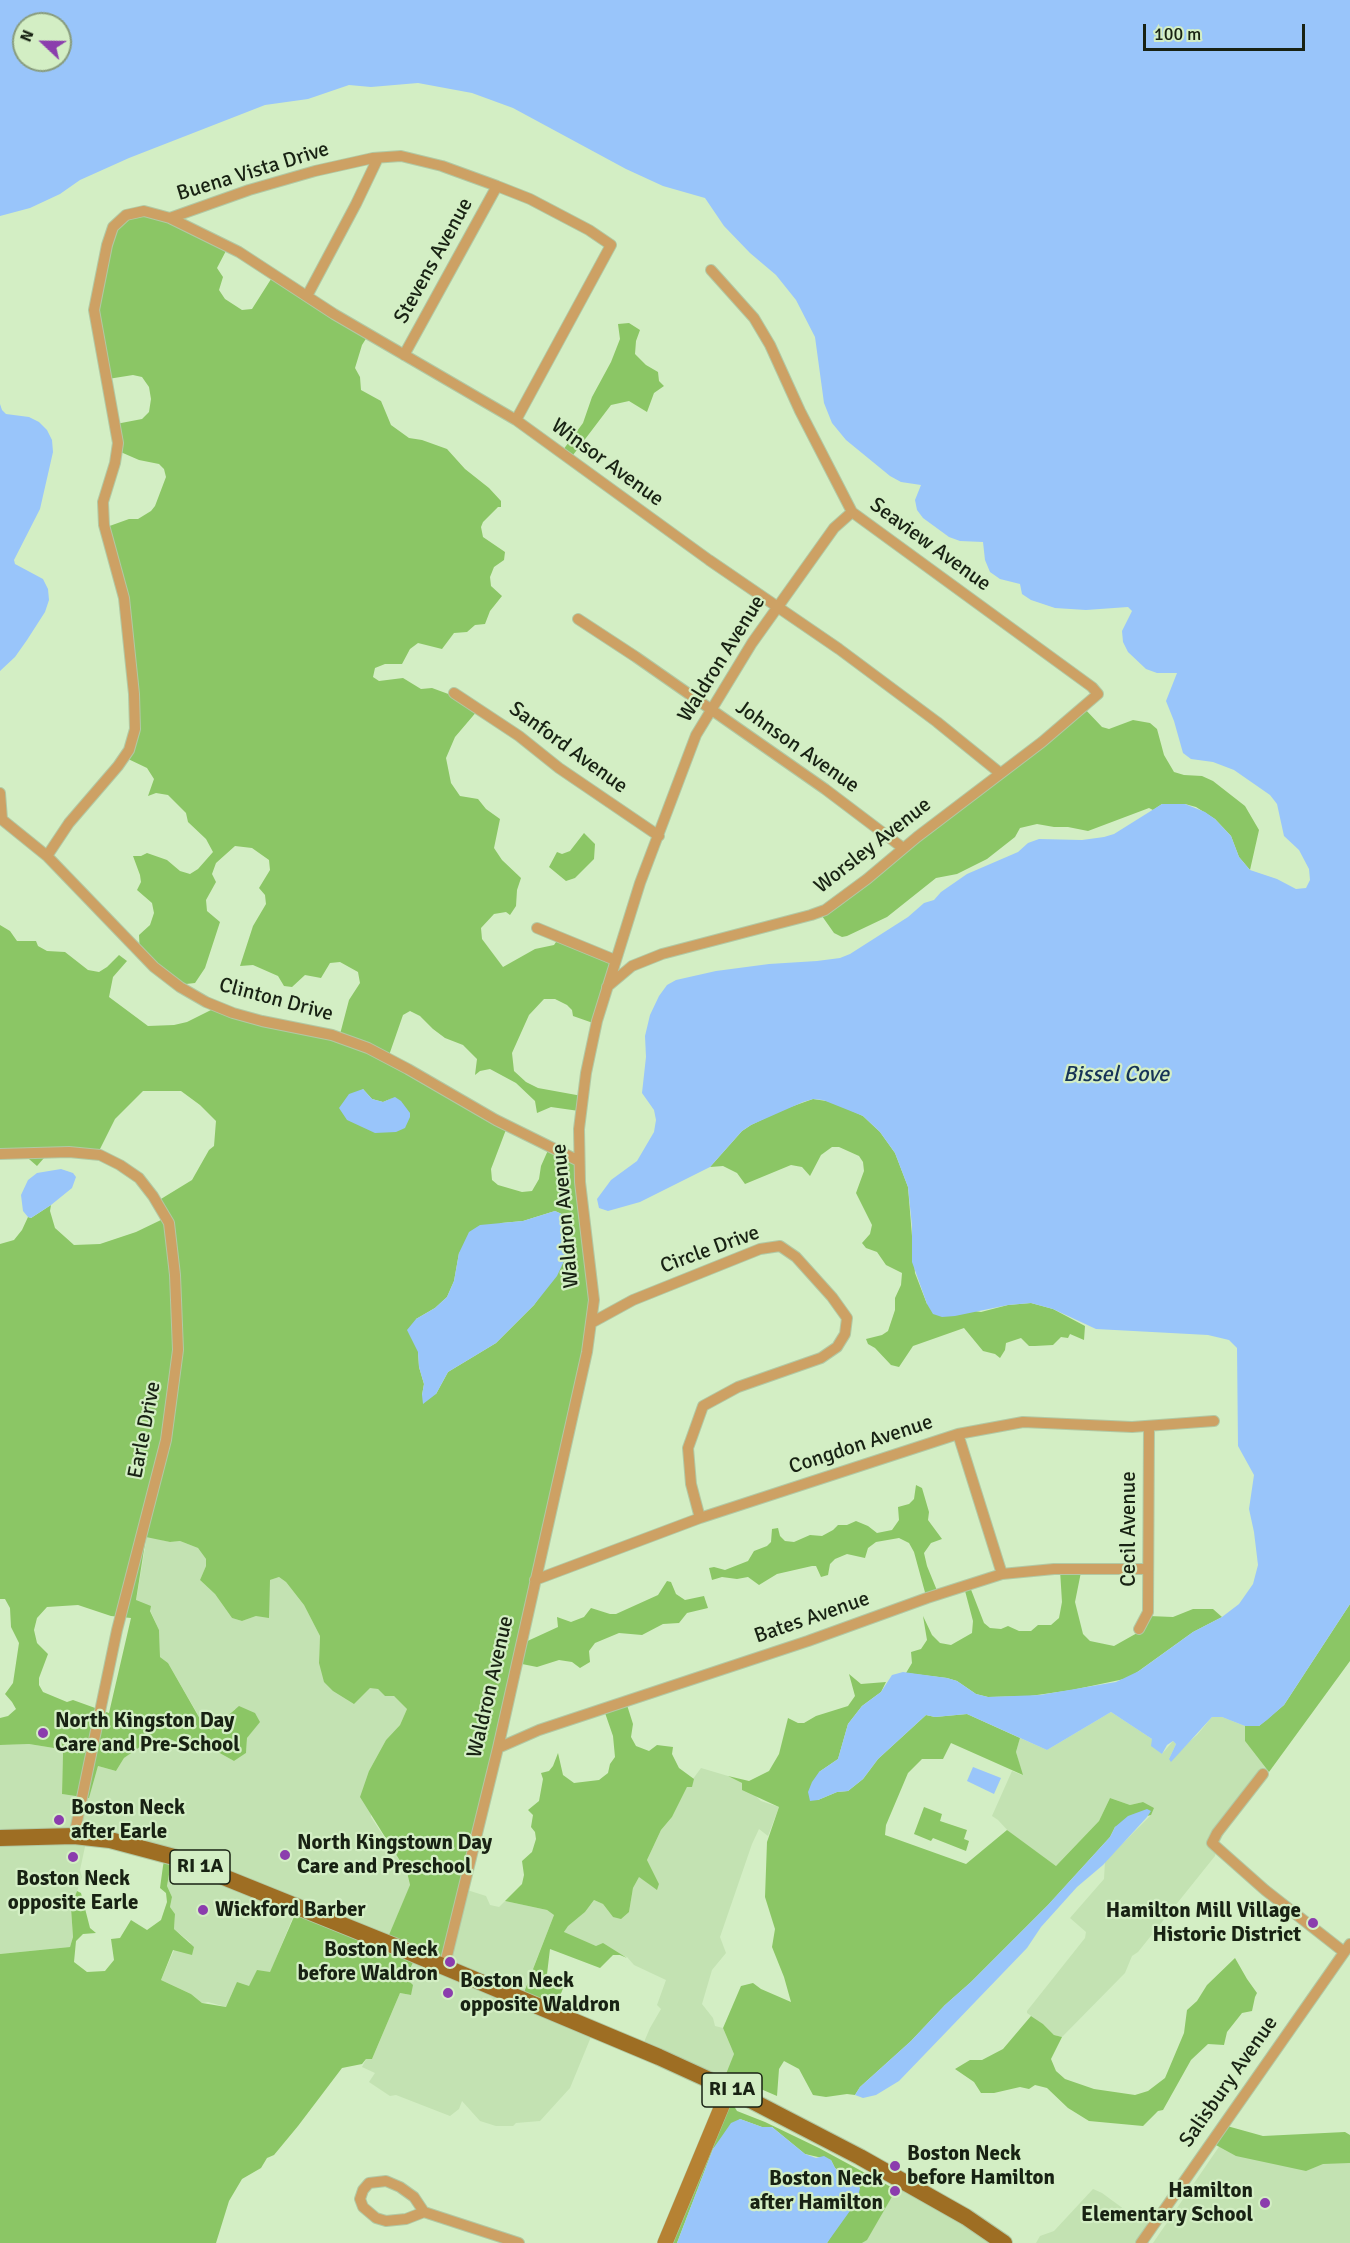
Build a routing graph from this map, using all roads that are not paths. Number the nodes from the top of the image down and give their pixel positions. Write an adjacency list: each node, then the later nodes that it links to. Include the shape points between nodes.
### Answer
1 (378, 158): 2 (street, Buena Vista Drive, via 401,156); 3 (street, Buena Vista Drive, via 249,190); 5 (street)
2 (497, 186): 6 (street, Stevens Avenue); 7 (street, Buena Vista Drive, via 530,199 611,245)
3 (170, 218): 5 (street, Winsor Avenue, via 239,252); 19 (street, Buena Vista Drive, via 144,211 126,215 113,227 94,310 118,443 103,502 104,525 124,598 135,729 129,750 118,766 69,823)
4 (711, 270): 8 (street, Seaview Avenue, via 765,336)
5 (307, 296): 6 (street, Winsor Avenue)
6 (404, 355): 7 (street, Winsor Avenue)
7 (516, 420): 9 (street, Winsor Avenue)
8 (852, 512): 9 (street, Waldron Avenue, via 834,528); 11 (street, Seaview Avenue)
9 (778, 607): 13 (street, Waldron Avenue); 14 (street, Winsor Avenue, via 891,686)
10 (578, 619): 13 (street, Johnson Avenue)
11 (1095, 692): 14 (street, Worsley Avenue, via 1098,694 1042,742)
12 (454, 693): 17 (street, Sanford Avenue)
13 (710, 709): 17 (street, Waldron Avenue, via 696,735); 18 (street, Johnson Avenue)
14 (1000, 773): 18 (street, Worsley Avenue)
15 (0, 792): 16 (street, Clinton Drive)
16 (1, 819): 19 (street, Clinton Drive)
17 (659, 836): 21 (street, Waldron Avenue)
18 (903, 848): 22 (street, Worsley Avenue, via 825,910 662,954 632,966)
19 (47, 856): 24 (street, Clinton Drive, via 153,967 206,1002 368,1048 496,1120)
20 (537, 928): 21 (street)
21 (615, 960): 22 (street, Waldron Avenue)
22 (607, 987): 24 (street, Waldron Avenue, via 586,1073)
23 (0, 1154): 36 (street, Earle Drive, via 100,1155 139,1178 169,1223 175,1275 178,1350 166,1440 117,1630)
24 (579, 1161): 25 (street, Waldron Avenue, via 594,1300)
25 (591, 1323): 29 (street, Circle Drive, via 633,1300 760,1249 780,1246 796,1257 847,1318 845,1334 837,1347 821,1358 738,1387 704,1406 688,1448 691,1484); 32 (street, Waldron Avenue, via 582,1382)
26 (1214, 1421): 27 (street, Congdon Avenue)
27 (1149, 1426): 28 (street, Congdon Avenue, via 1023,1422); 30 (street, Cecil Avenue)
28 (958, 1434): 29 (street, Congdon Avenue); 31 (street)
29 (700, 1518): 32 (street, Congdon Avenue)
30 (1148, 1569): 31 (street, Bates Avenue, via 1054,1569); 33 (street, Cecil Avenue, via 1148,1612)
31 (1002, 1575): 34 (street, Bates Avenue, via 539,1730)
32 (535, 1580): 34 (street, Waldron Avenue)
33 (1139, 1629)
34 (498, 1748): 39 (street, Waldron Avenue)
35 (1263, 1774): 38 (street, via 1212,1844 1265,1890)
36 (74, 1836): 37 (main road, RI 1A); 39 (main road, RI 1A, via 110,1840 174,1857)
37 (0, 1838)
38 (1347, 1948): 45 (street, Salisbury Avenue)
39 (444, 1968): 40 (main road, RI 1A)
40 (729, 2089): 43 (street); 44 (main road, RI 1A, via 860,2157)
41 (424, 2212): 41 (street, via 386,2221 376,2218 360,2199 369,2183 386,2181 414,2197); 42 (street)
42 (519, 2243)
43 (665, 2243)
44 (1004, 2243)
45 (1141, 2243)

